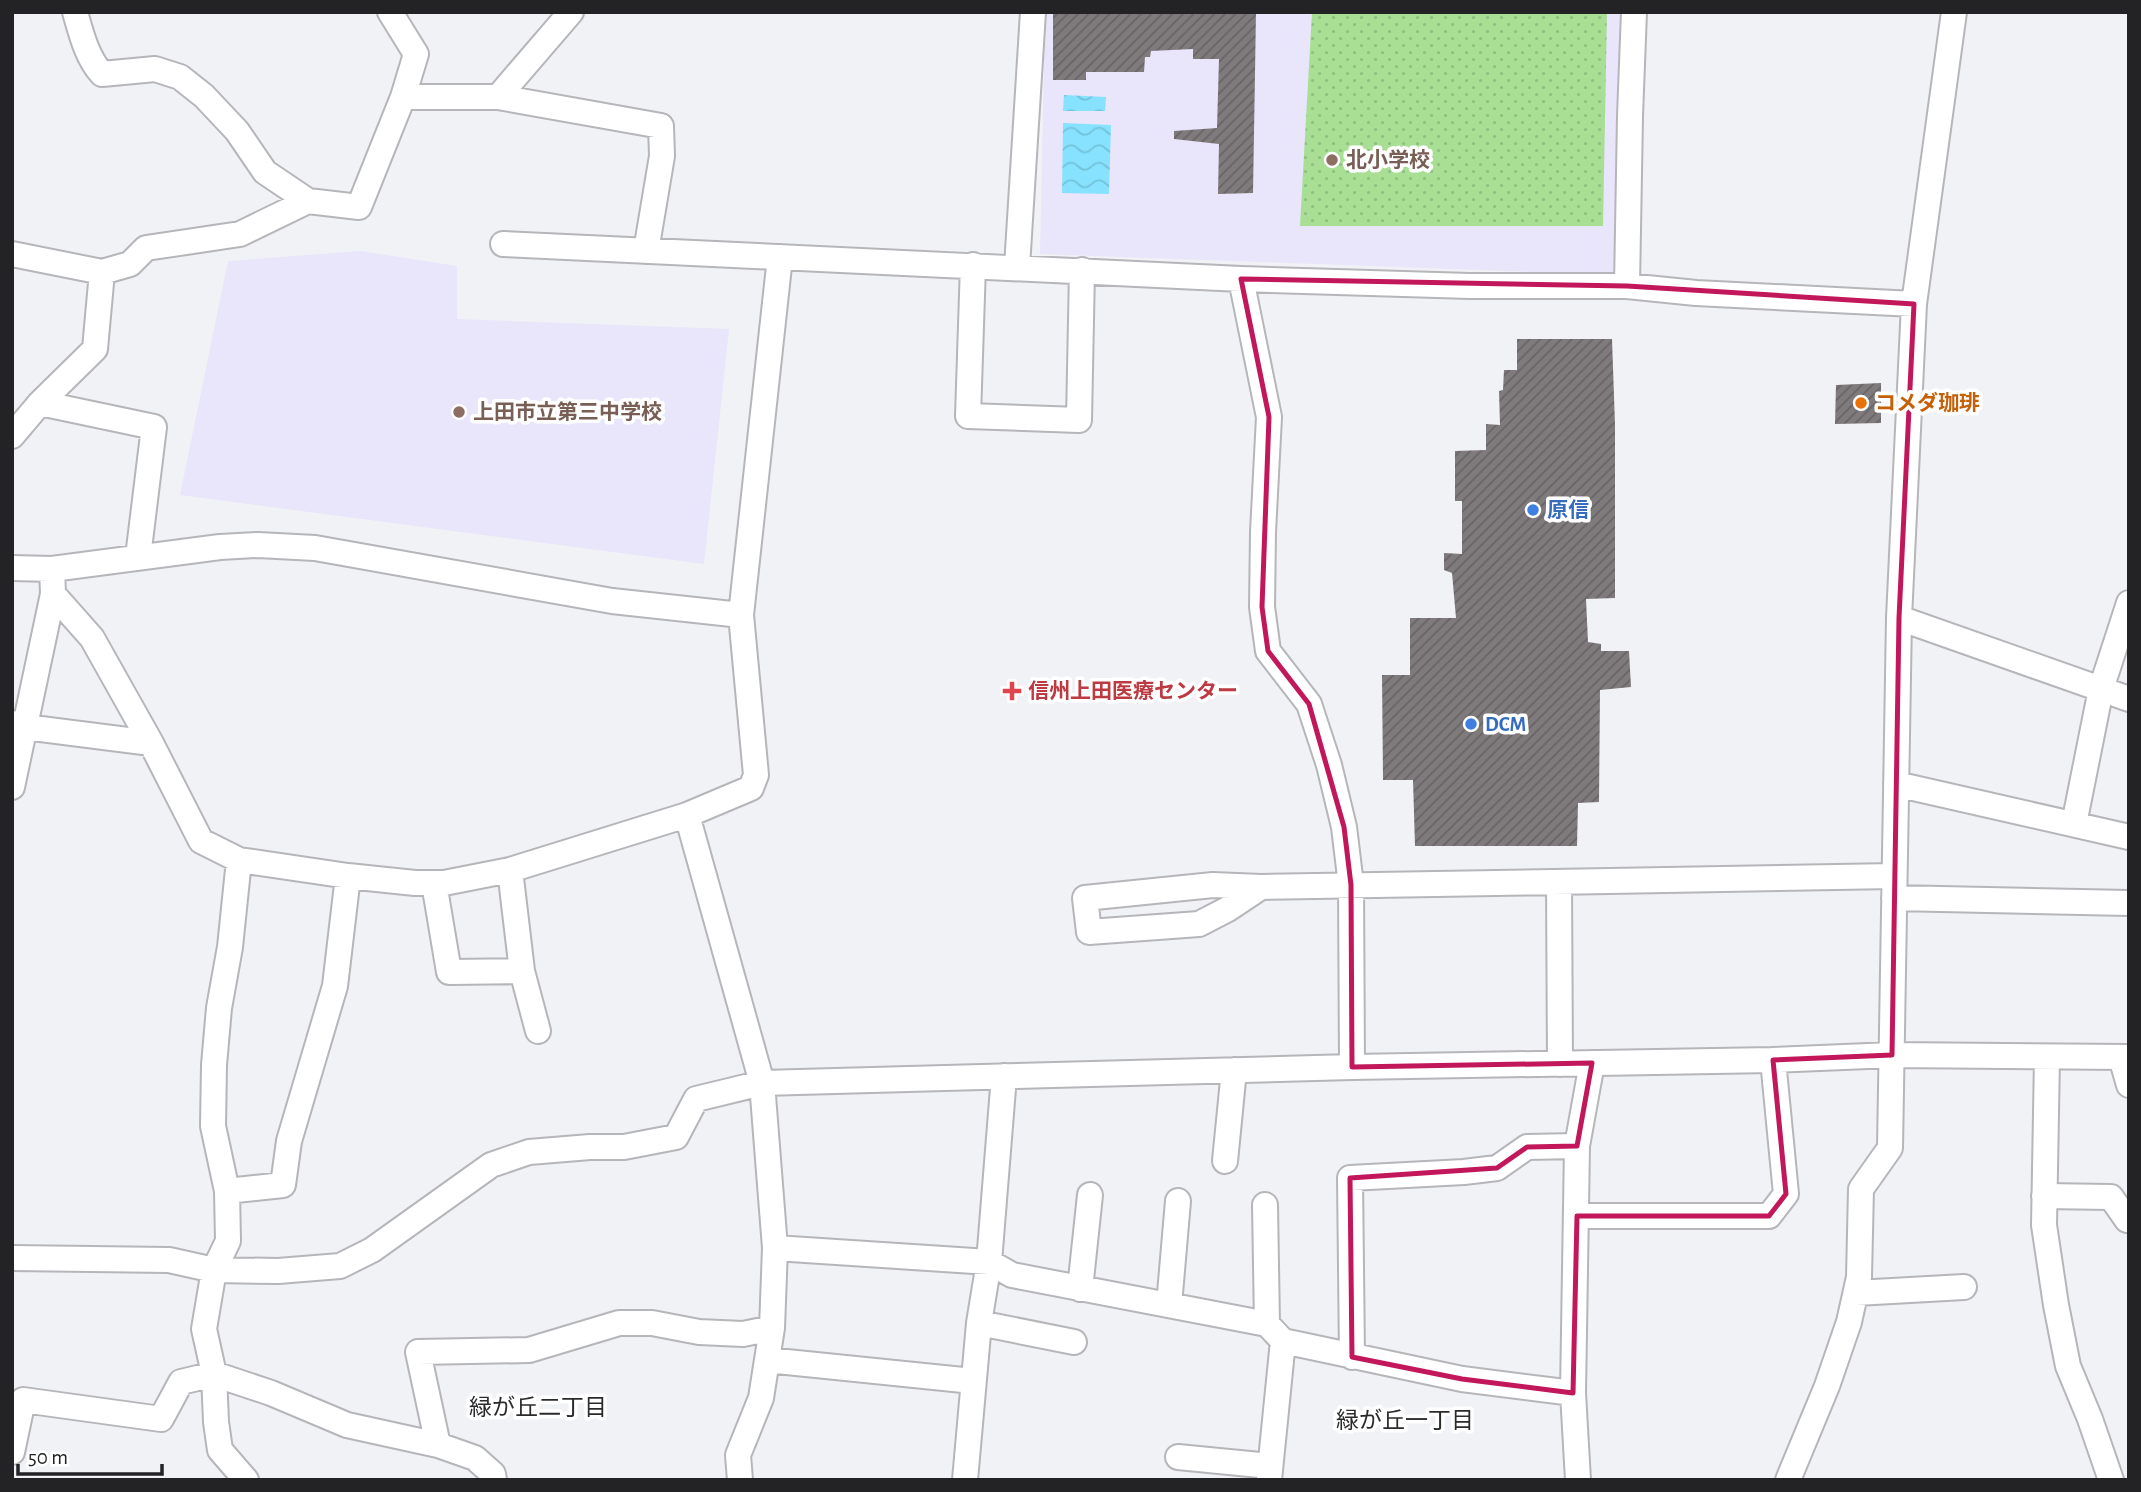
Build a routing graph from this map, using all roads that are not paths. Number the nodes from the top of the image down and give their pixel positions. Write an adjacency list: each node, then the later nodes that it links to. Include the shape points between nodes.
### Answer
1 (75, 12): 9 (street, via 84,42 102,74 155,69 180,77 237,131 265,172)
2 (390, 12): 7 (street, via 416,54)
3 (571, 12): 8 (street)
4 (1032, 12): 15 (street)
5 (1634, 12): 19 (street)
6 (1954, 12): 20 (street)
7 (403, 97): 8 (street); 9 (street, via 359,207)
8 (498, 97): 11 (street, via 661,126 662,156)
9 (308, 201): 17 (street, via 240,234 146,248 131,264)
10 (503, 244): 11 (street)
11 (646, 251): 13 (street)
12 (12, 254): 17 (street)
13 (780, 257): 14 (street); 28 (street)
14 (973, 265): 15 (street); 16 (street, via 968,416 1079,420)
15 (1017, 267): 16 (street)
16 (1082, 270): 18 (street)
17 (102, 272): 21 (street, via 95,349)
18 (1241, 279): 19 (street); 44 (street, via 1269,417 1262,607 1268,651 1309,704 1344,827)
19 (1627, 286): 20 (street)
20 (1914, 304): 29 (street)
21 (40, 403): 22 (street); 23 (street, via 154,427)
22 (12, 436)
23 (138, 557): 25 (street); 28 (street, via 258,545 315,548 612,601)
24 (12, 568): 25 (street)
25 (52, 569): 26 (street)
26 (52, 594): 32 (street); 33 (street, via 92,638)
27 (2129, 603): 30 (street)
28 (741, 615): 36 (street, via 756,775 751,788)
29 (1899, 618): 30 (street); 34 (street)
30 (2101, 689): 31 (street); 37 (street)
31 (2129, 699)
32 (19, 725): 33 (street); 35 (street)
33 (151, 743): 39 (street, via 201,841)
34 (1896, 784): 37 (street); 46 (street)
35 (12, 787)
36 (687, 815): 40 (street); 59 (street)
37 (2074, 824): 38 (street)
38 (2129, 837)
39 (239, 860): 41 (street); 63 (street, via 214,1065 213,1126)
40 (510, 870): 43 (street); 48 (street)
41 (348, 876): 43 (street); 63 (street, via 335,986 289,1141 283,1185)
42 (1559, 882): 44 (street); 46 (street); 55 (street)
43 (434, 883): 48 (street, via 449,972)
44 (1351, 885): 45 (street); 56 (street)
45 (1261, 887): 45 (street, via 1199,925 1088,932 1085,898 1213,885)
46 (1894, 887): 47 (street); 50 (street)
47 (2129, 903)
48 (522, 971): 49 (street)
49 (538, 1031)
50 (1892, 1055): 51 (street); 53 (street); 76 (street, via 1890,1148 1861,1189)
51 (2047, 1057): 52 (street); 65 (street)
52 (2125, 1057): 60 (street)
53 (1773, 1060): 54 (street); 68 (street, via 1786,1194 1769,1216)
54 (1592, 1063): 55 (street); 61 (street)
55 (1560, 1064): 56 (street)
56 (1352, 1067): 57 (street)
57 (1234, 1070): 58 (street); 62 (street)
58 (1004, 1076): 59 (street); 72 (street)
59 (762, 1083): 70 (street); 73 (street, via 696,1100 676,1137 624,1147 530,1152 491,1164 372,1250 340,1266)
60 (2129, 1085)
61 (1577, 1146): 68 (street); 82 (street, via 1527,1147 1497,1168 1350,1178)
62 (1225, 1161)
63 (227, 1191): 73 (street, via 228,1241)
64 (1090, 1195): 75 (street)
65 (2045, 1196): 69 (street, via 2111,1196); 97 (street, via 2044,1225 2068,1366)
66 (1178, 1201): 77 (street)
67 (1265, 1205): 80 (street)
68 (1577, 1216): 86 (street)
69 (2127, 1220)
70 (775, 1248): 72 (street); 79 (street)
71 (12, 1258): 73 (street, via 169,1260)
72 (989, 1262): 75 (street, via 1012,1275); 78 (street)
73 (214, 1270): 84 (street, via 204,1329)
74 (1964, 1287): 76 (street)
75 (1080, 1289): 77 (street)
76 (1856, 1293): 96 (street, via 1827,1386)
77 (1169, 1306): 80 (street)
78 (979, 1323): 81 (street); 85 (street)
79 (772, 1328): 83 (street); 87 (street, via 743,1334 619,1323 530,1350 418,1352)
80 (1275, 1332): 82 (street); 90 (street)
81 (1074, 1342)
82 (1352, 1357): 86 (street, via 1462,1380)
83 (767, 1360): 85 (street); 93 (street, via 761,1398 738,1455)
84 (214, 1374): 87 (street, via 271,1392 347,1425); 88 (street, via 181,1381 161,1419 23,1401); 91 (street, via 220,1450)
85 (973, 1381): 94 (street)
86 (1573, 1393): 95 (street)
87 (438, 1444): 92 (street, via 475,1458)
88 (13, 1445)
89 (1178, 1457): 90 (street)
90 (1270, 1473)
91 (246, 1480)
92 (494, 1480)
93 (740, 1480)
94 (965, 1480)
95 (1578, 1480)
96 (1788, 1480)
97 (2111, 1480)

